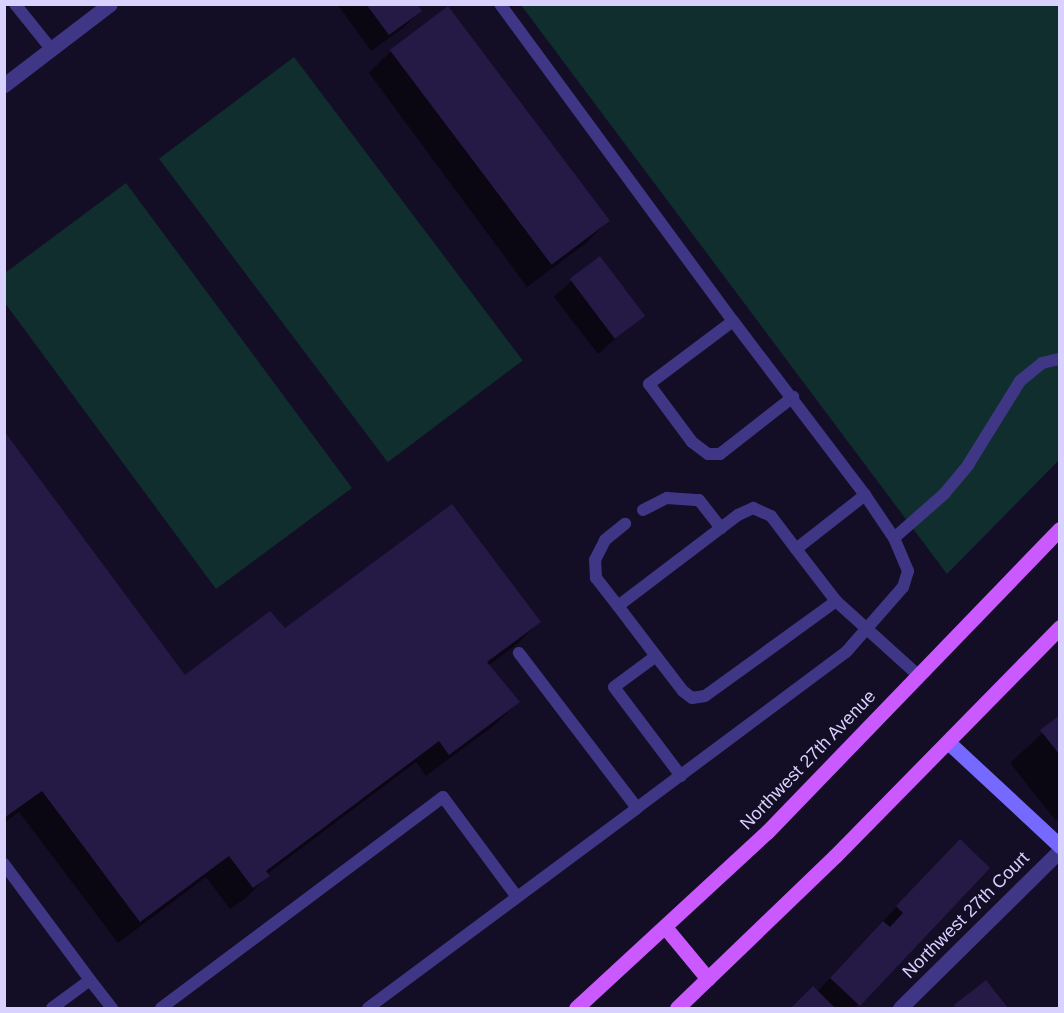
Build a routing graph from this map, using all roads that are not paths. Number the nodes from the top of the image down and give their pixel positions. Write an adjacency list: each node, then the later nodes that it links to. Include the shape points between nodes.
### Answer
1 (15, 4): 4 (lane)
2 (110, 4): 4 (street)
3 (500, 4): 6 (lane)
4 (52, 50): 5 (street)
5 (4, 85)
6 (733, 321): 8 (lane); 8 (lane, via 649,384 692,442 708,454 720,454)
7 (1059, 359): 14 (lane, via 1041,363 1020,381 968,465 944,494)
8 (793, 397): 9 (lane)
9 (865, 495): 14 (lane); 15 (lane)
10 (643, 510): 12 (lane, via 667,498 699,500)
11 (625, 524): 17 (lane, via 605,540 595,560 596,578)
12 (721, 528): 15 (lane, via 753,508 771,516); 17 (lane)
13 (1059, 529): 22 (main road, Northwest 27th Avenue)
14 (894, 538): 19 (lane, via 908,571 903,587)
15 (796, 549): 16 (lane)
16 (836, 601): 19 (lane); 21 (lane, via 705,696 692,698 682,691)
17 (618, 606): 21 (lane)
18 (1059, 627): 23 (main road)
19 (868, 630): 22 (lane); 24 (lane, via 846,652)
20 (519, 653): 25 (lane)
21 (656, 656): 24 (lane, via 614,687)
22 (918, 675): 29 (main road, Northwest 27th Avenue, via 767,832)
23 (948, 742): 26 (street); 30 (main road)
24 (681, 776): 25 (lane)
25 (637, 808): 28 (lane)
26 (1059, 848): 32 (street, Northwest 27th Court)
27 (4, 864): 31 (lane)
28 (517, 897): 35 (lane, via 443,797); 36 (lane)
29 (665, 927): 30 (main road); 37 (main road, Northwest 27th Avenue)
30 (708, 979): 38 (main road)
31 (90, 980): 33 (lane); 34 (lane)
32 (903, 1007)
33 (52, 1008)
34 (112, 1008)
35 (161, 1008)
36 (368, 1008)
37 (576, 1008)
38 (677, 1008)

